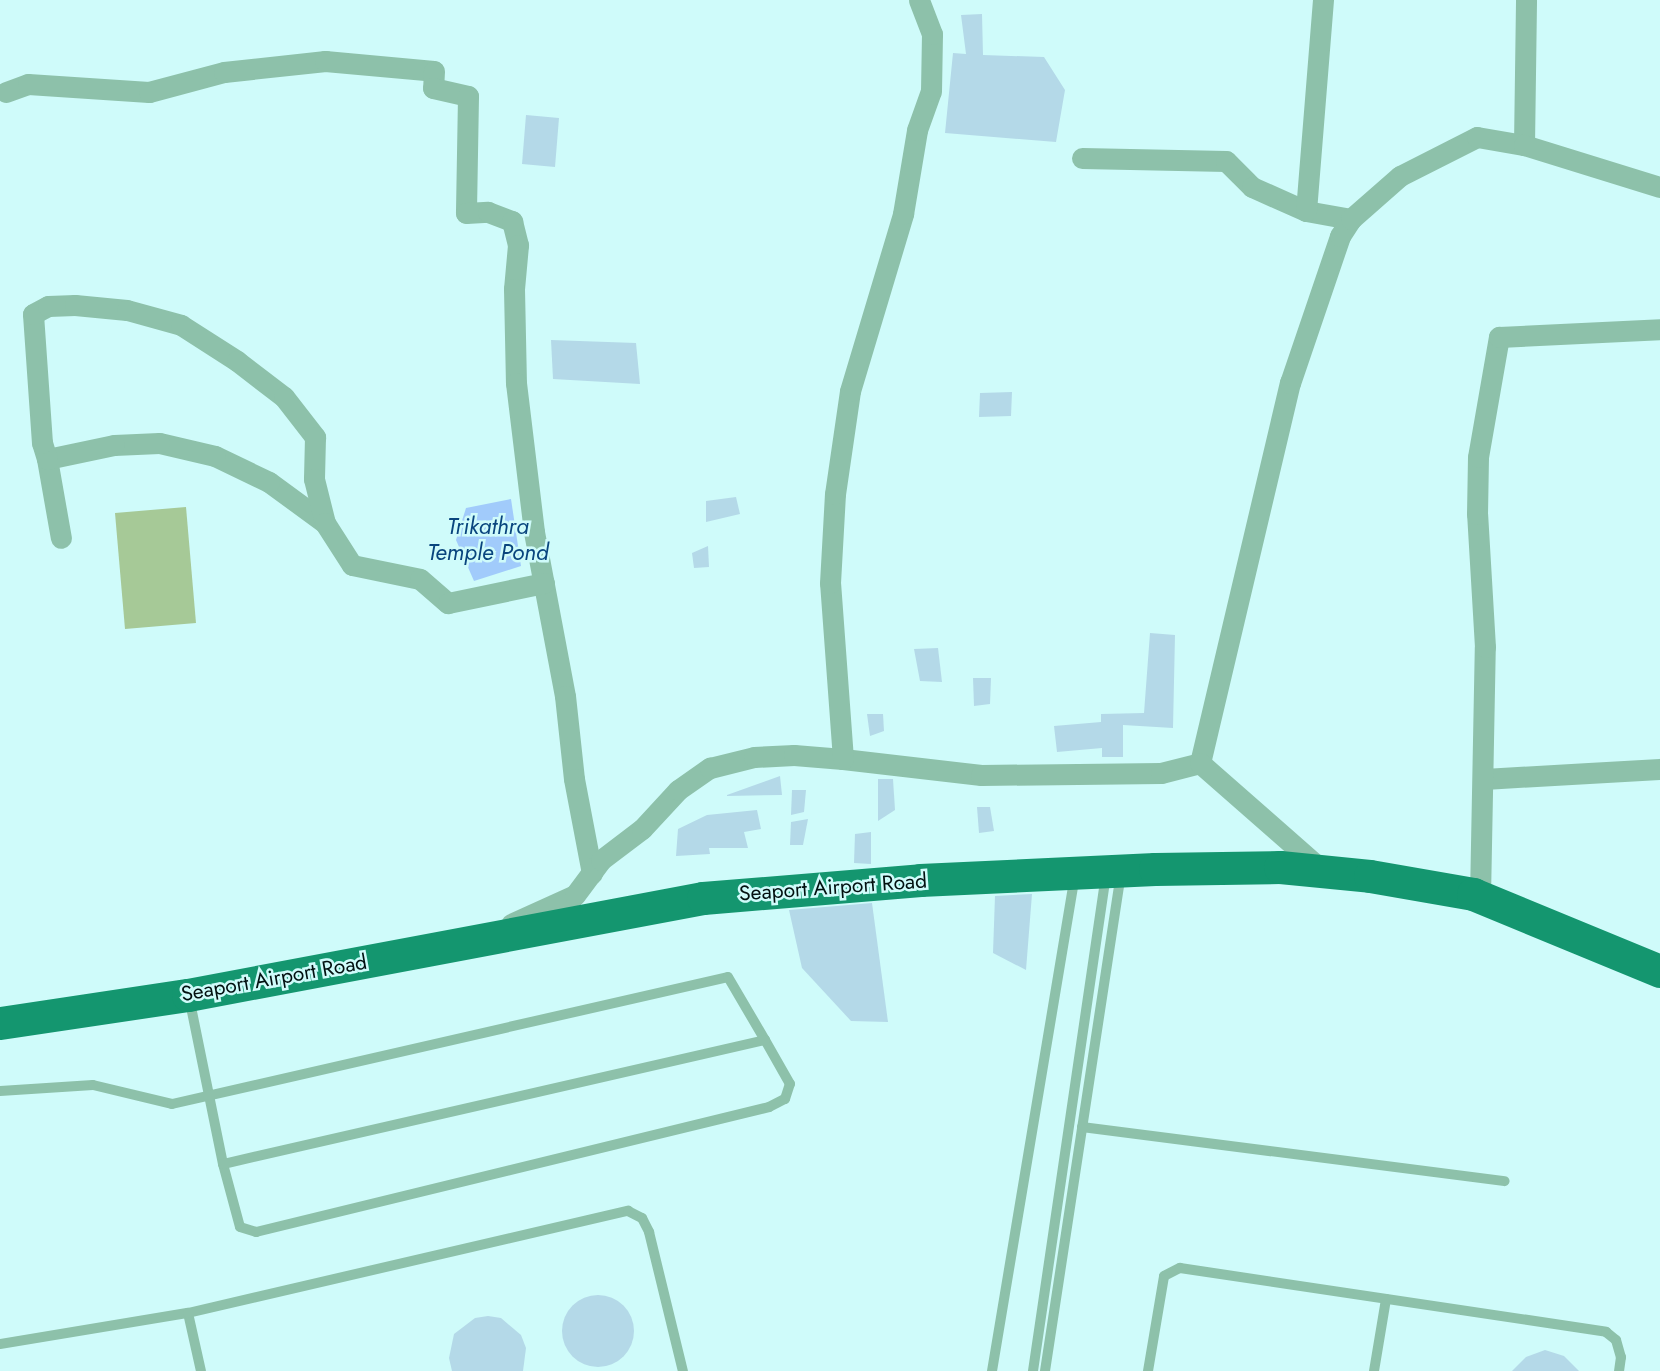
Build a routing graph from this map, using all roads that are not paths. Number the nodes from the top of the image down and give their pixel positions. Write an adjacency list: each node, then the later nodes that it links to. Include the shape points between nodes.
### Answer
1 (919, 0): 17 (street, via 932,34 931,91 917,130 903,214 850,391 835,494 830,583)
2 (1323, 0): 8 (street)
3 (1526, 0): 5 (street)
4 (6, 92): 16 (street, via 28,84 149,92 224,72 325,61 434,71 433,88 468,96 466,213 488,212 512,221 518,245 516,383)
5 (1524, 145): 7 (street); 9 (street, via 1477,137 1399,176)
6 (1082, 158): 8 (street, via 1226,161 1252,187)
7 (1660, 187)
8 (1306, 211): 9 (street)
9 (1351, 219): 18 (street, via 1340,236 1290,383)
10 (1660, 329): 20 (street, via 1499,337 1478,457)
11 (47, 459): 12 (street, via 33,314 48,306 75,305 127,310 181,326 237,361 284,397 315,437); 13 (street, via 114,445 159,443 215,456); 15 (street)
12 (314, 479): 13 (street); 14 (street)
13 (284, 493): 14 (street)
14 (325, 523): 16 (street, via 352,565 420,579 448,603)
15 (61, 538)
16 (544, 583): 23 (street)
17 (843, 759): 18 (street, via 981,775 1161,773); 23 (street, via 754,757 710,768 678,790)
18 (1200, 763): 22 (street)
19 (1660, 769): 20 (street)
20 (1484, 779): 24 (street)
21 (1101, 871): 22 (main road, Seaport Airport Road, via 1280,867); 25 (main road, Seaport Airport Road, via 741,893); 32 (lane); 33 (lane); 42 (lane)
22 (1324, 872): 24 (main road, Seaport Airport Road)
23 (592, 873): 25 (street, via 575,895)
24 (1480, 897): 26 (main road, Seaport Airport Road)
25 (471, 942): 27 (main road, Seaport Airport Road)
26 (1660, 971)
27 (188, 995): 28 (main road, Seaport Airport Road); 31 (lane)
28 (0, 1023)
29 (765, 1040): 31 (lane, via 728,976); 35 (lane); 35 (lane, via 790,1084 785,1099 769,1107 256,1232 240,1227)
30 (0, 1091): 31 (lane, via 93,1085 172,1104)
31 (210, 1096): 35 (lane)
32 (1073, 1101): 33 (lane); 43 (lane)
33 (1086, 1102): 34 (lane)
34 (1082, 1127): 36 (lane); 44 (lane)
35 (223, 1164)
36 (1505, 1181)
37 (1386, 1298): 45 (lane, via 1180,1268 1164,1276); 46 (lane); 47 (lane, via 1606,1332 1616,1340)
38 (188, 1313): 39 (lane); 40 (lane); 41 (lane, via 628,1211 642,1217 649,1231)
39 (0, 1345)
40 (201, 1371)
41 (683, 1371)
42 (992, 1371)
43 (1033, 1371)
44 (1045, 1371)
45 (1148, 1371)
46 (1374, 1371)
47 (1619, 1371)

